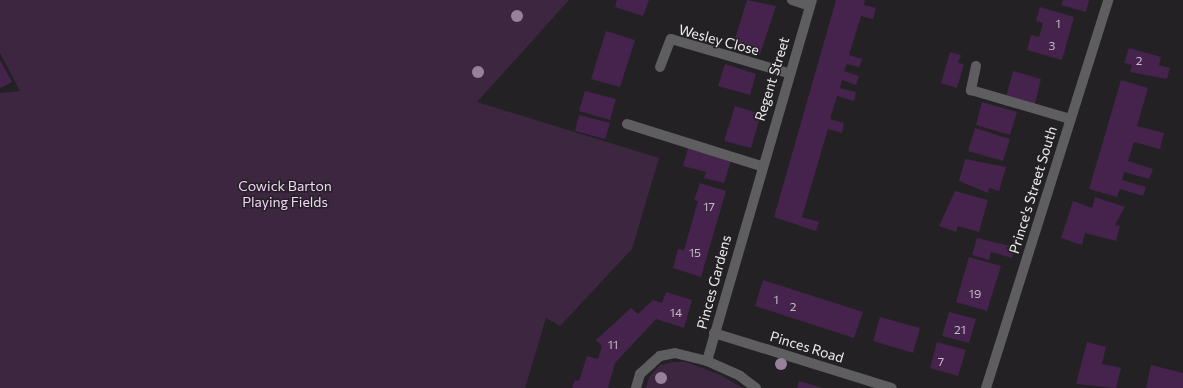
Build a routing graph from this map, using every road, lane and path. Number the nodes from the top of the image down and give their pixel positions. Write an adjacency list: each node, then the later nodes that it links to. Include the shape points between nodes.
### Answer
1 (792, 0): 3 (street)
2 (1108, 0): 7 (street, Prince's Street South)
3 (811, 3): 6 (street, Regent Street)
4 (976, 66): 7 (street, via 971,90)
5 (660, 67): 6 (street, Wesley Close, via 671,39)
6 (788, 73): 9 (street, Regent Street)
7 (1070, 119): 16 (street, Prince's Street South)
8 (627, 124): 9 (street)
9 (761, 166): 10 (street, Regent Street)
10 (748, 210): 11 (street, Pinces Gardens)
11 (714, 333): 12 (street, Pinces Gardens); 15 (street, Pinces Road)
12 (707, 361): 13 (street, via 675,354 660,356 640,374); 14 (street, via 740,376)
13 (636, 388)
14 (756, 388)
15 (892, 388)
16 (986, 388)

